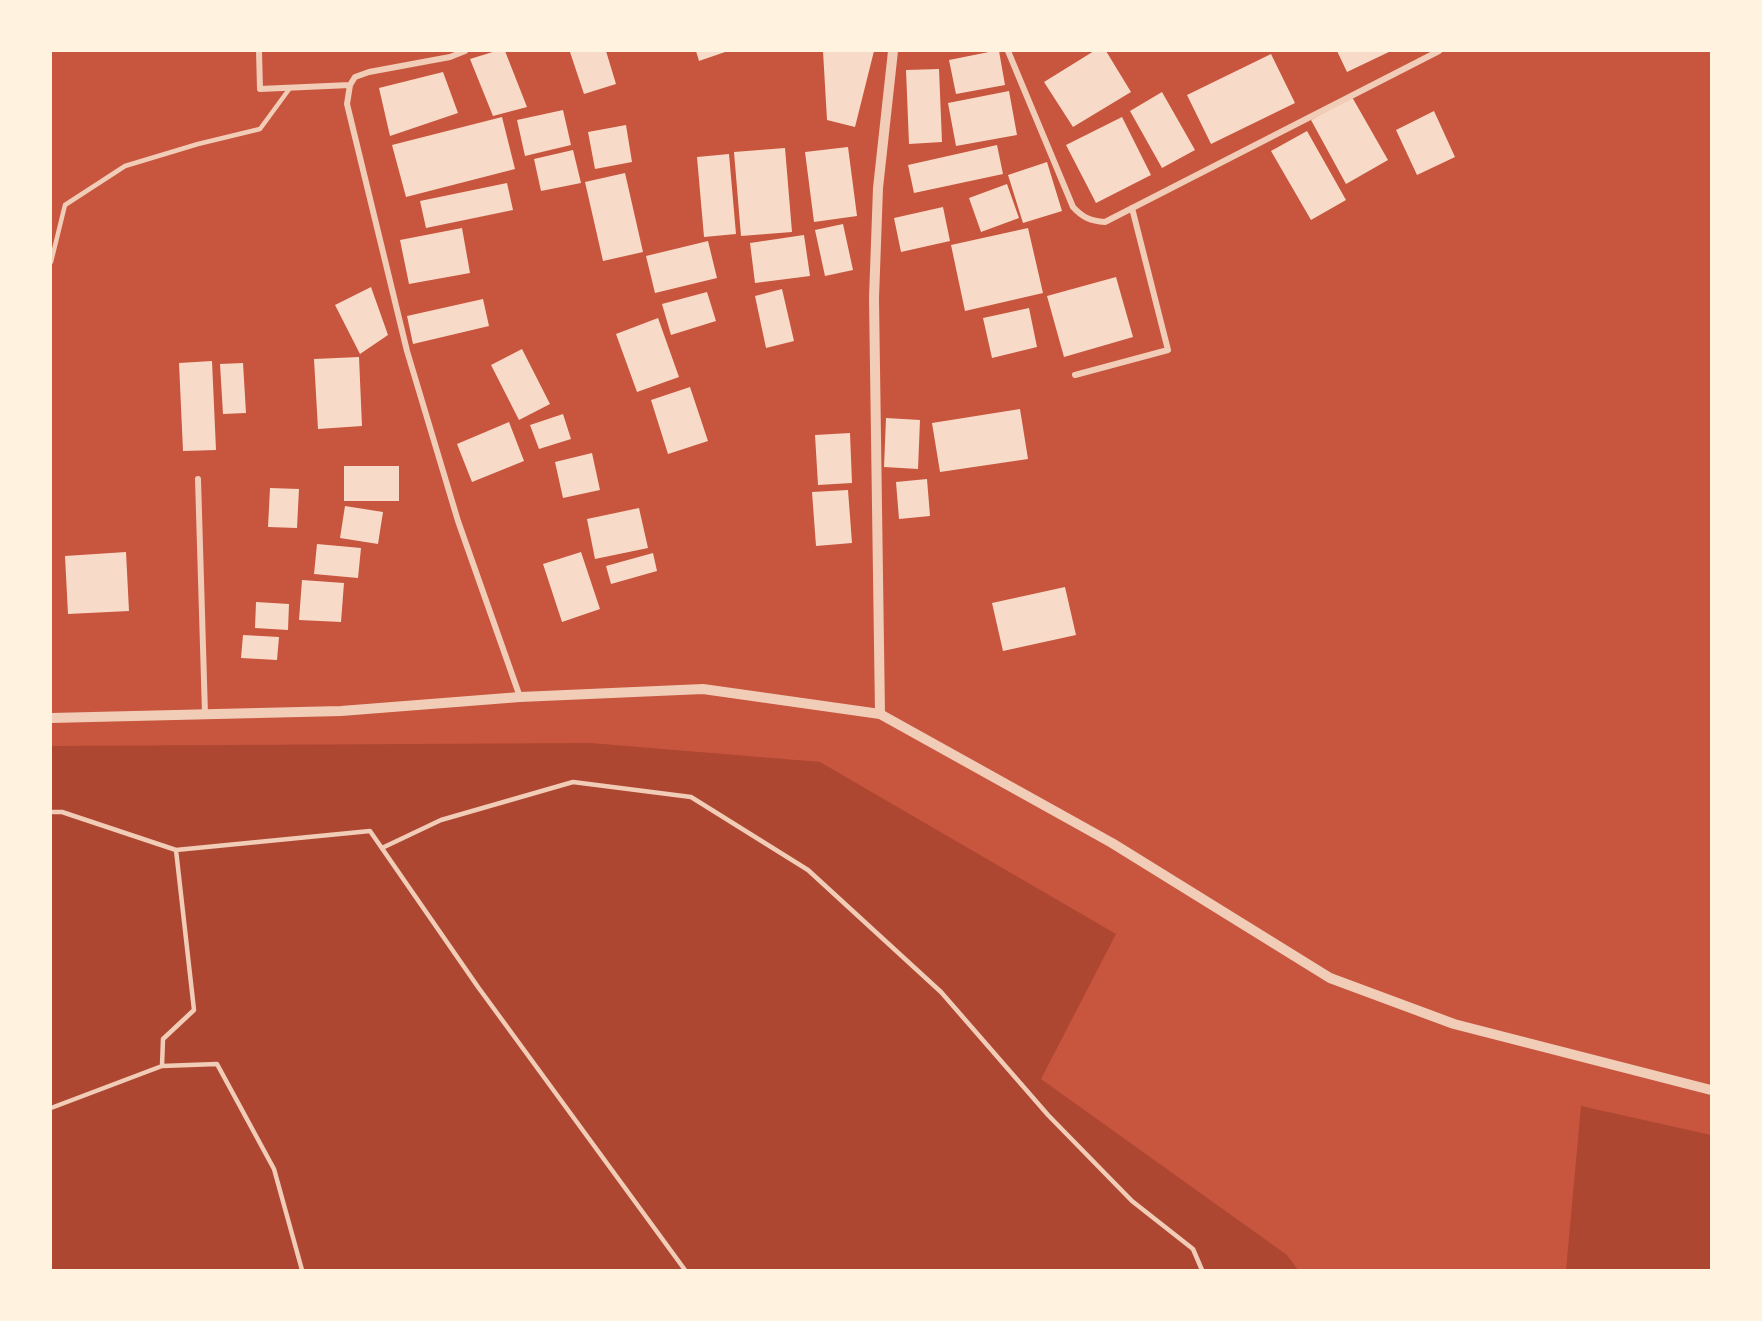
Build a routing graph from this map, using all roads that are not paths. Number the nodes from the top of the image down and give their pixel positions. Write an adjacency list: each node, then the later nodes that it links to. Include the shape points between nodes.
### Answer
1 (258, 51): 8 (street, via 260,89)
2 (465, 51): 7 (street, via 369,72 356,77)
3 (893, 51): 15 (street, via 878,188 873,298)
4 (1008, 51): 9 (street, via 1072,207 1080,216 1105,222)
5 (1439, 51): 6 (street)
6 (1429, 53): 9 (street)
7 (350, 85): 8 (street); 13 (street, via 347,104 407,351 458,521)
8 (290, 88): 10 (lane, via 260,129 125,166 65,205)
9 (1132, 208): 11 (street, via 1168,350)
10 (51, 262)
11 (1075, 375)
12 (198, 479): 14 (street)
13 (520, 697): 14 (street, via 341,711); 15 (street, via 703,689)
14 (205, 714): 16 (street)
15 (880, 714): 21 (street, via 1112,843 1330,978 1454,1024)
16 (51, 718)
17 (51, 812): 19 (lane, via 63,812)
18 (382, 848): 19 (lane, via 370,831); 24 (lane, via 478,987); 25 (lane, via 441,820 573,782 691,797 808,870 933,984 1048,1115 1132,1201 1193,1248)
19 (176, 850): 20 (lane, via 194,1010 163,1039)
20 (162, 1066): 22 (lane); 23 (lane, via 217,1064 274,1170)
21 (1711, 1090)
22 (51, 1108)
23 (302, 1270)
24 (685, 1270)
25 (1202, 1270)

